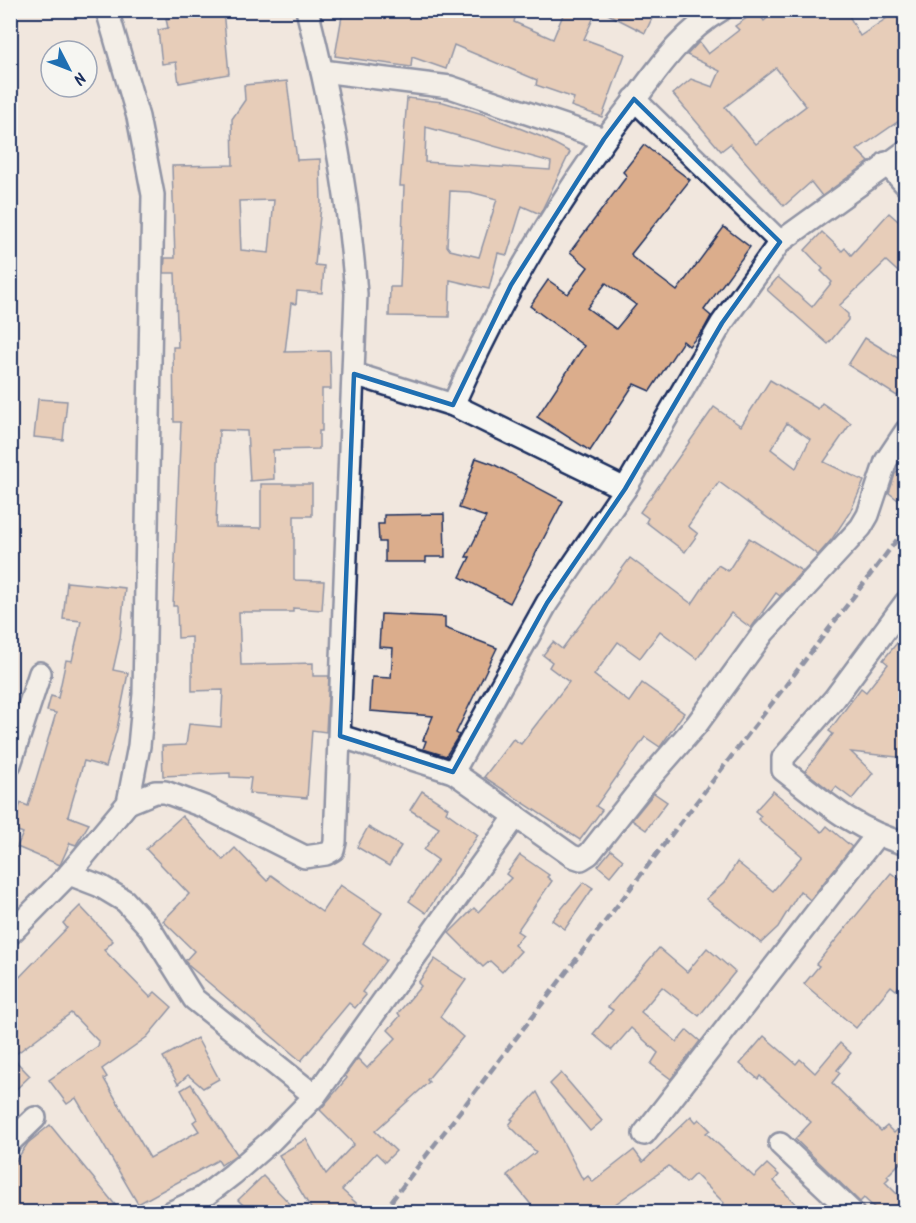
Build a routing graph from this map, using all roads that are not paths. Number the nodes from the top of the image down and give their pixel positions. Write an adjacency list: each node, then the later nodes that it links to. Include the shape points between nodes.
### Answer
1 (107, 10): 20 (street, via 138,117 154,204 144,694)
2 (306, 10): 4 (street)
3 (722, 10): 5 (street, via 676,44)
4 (322, 70): 6 (street, via 450,87); 11 (street, via 352,243 356,294)
5 (634, 99): 6 (street); 10 (street)
6 (604, 139): 12 (street, via 512,285)
7 (906, 151): 8 (street)
8 (886, 163): 9 (street); 10 (street)
9 (906, 185)
10 (780, 242): 14 (street, via 722,323)
11 (354, 374): 12 (street); 17 (street)
12 (453, 405): 14 (street)
13 (906, 431): 21 (street, via 886,461 861,528 764,632 697,724 589,854 581,859 572,856)
14 (625, 489): 19 (street, via 547,603)
15 (906, 602): 22 (street, via 781,765 815,795)
16 (40, 673): 18 (street)
17 (340, 736): 19 (street); 20 (street, via 335,842 333,850 316,858 305,857 205,807 165,792)
18 (10, 764)
19 (453, 772): 21 (street)
20 (128, 803): 24 (street)
21 (516, 816): 26 (street)
22 (876, 836): 23 (street); 28 (street)
23 (906, 844)
24 (69, 874): 25 (street); 26 (street, via 124,901 149,927 195,999)
25 (10, 934)
26 (315, 1096): 31 (street, via 233,1174 201,1198)
27 (35, 1118): 29 (street)
28 (644, 1134)
29 (10, 1142)
30 (780, 1144): 32 (street)
31 (172, 1212)
32 (852, 1212)

